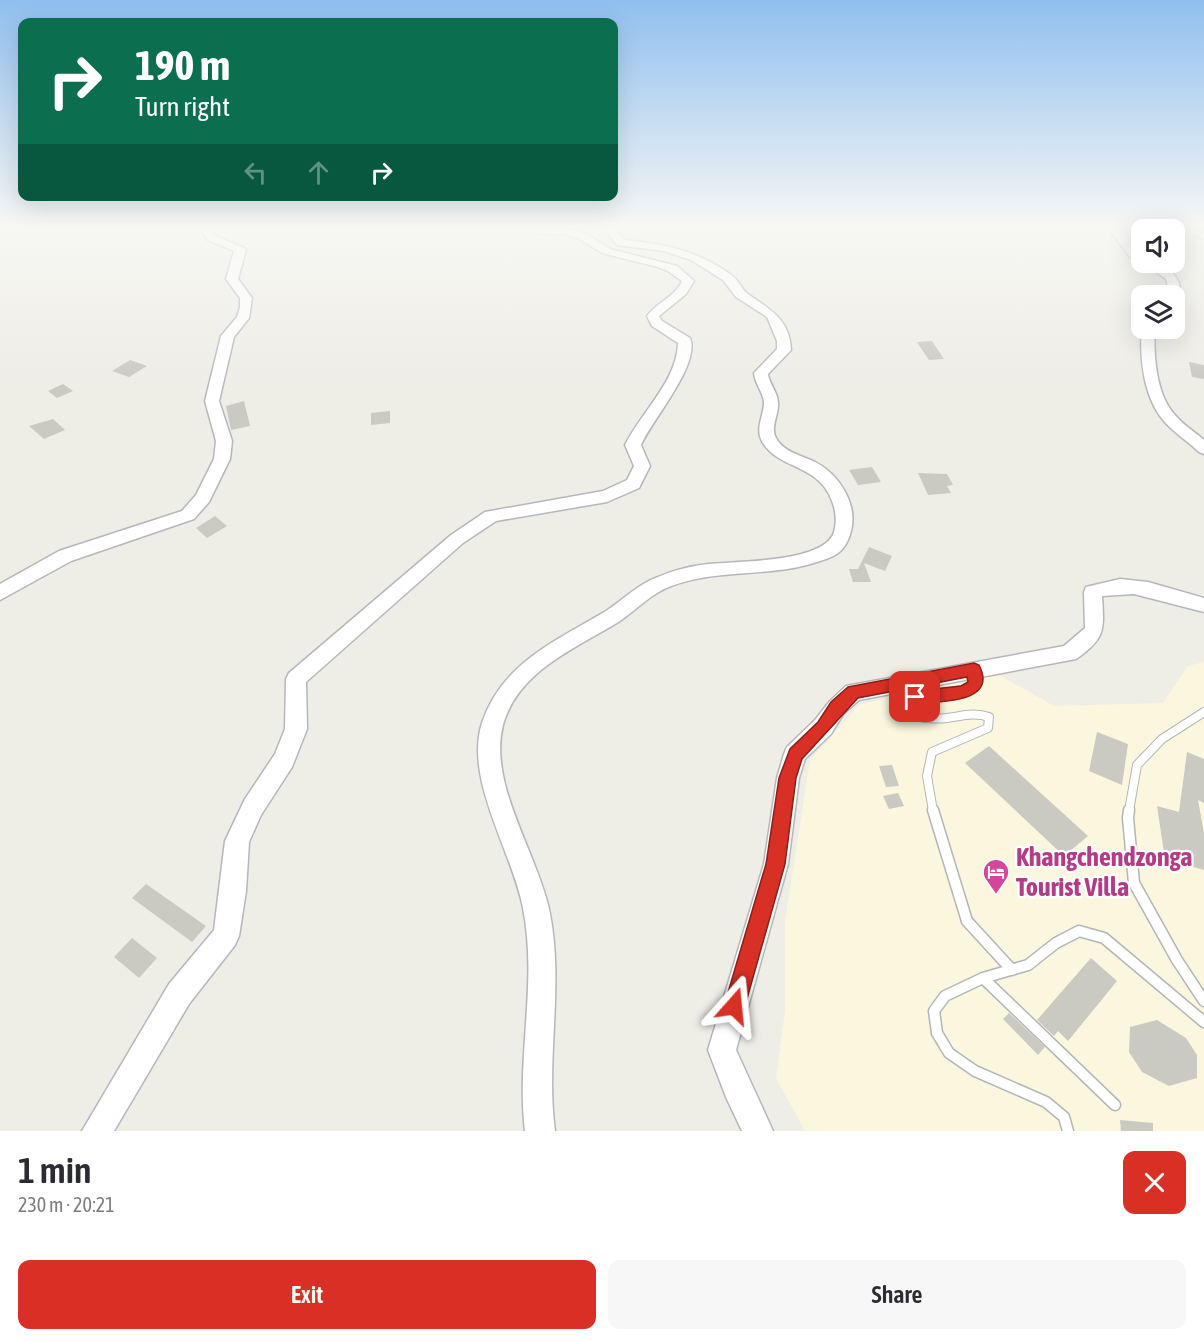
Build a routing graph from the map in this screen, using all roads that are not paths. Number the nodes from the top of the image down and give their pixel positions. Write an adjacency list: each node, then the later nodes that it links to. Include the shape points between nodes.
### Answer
1 (232, 278): 6 (street, via 246,298 246,307 243,318 228,336 212,400 224,441 222,459 203,498 188,515 65,556)
2 (686, 278): 15 (street, via 688,281 681,292 653,316 657,323 685,341 687,352 672,382 639,429 633,445 642,466 633,484 607,496 491,516 457,539 296,679 297,729 284,760 253,807 237,842 226,936 179,994)
3 (728, 278): 16 (street, via 746,300 772,315 784,341 784,350 760,373 760,382 771,399 766,435 787,456 823,475 839,498 845,514 844,527 839,542 826,553 664,581 530,665 505,695 493,724 488,751 498,802 538,916 543,957 536,1110)
4 (1149, 339): 5 (street, via 1162,408)
5 (1204, 449)
6 (0, 593)
7 (1204, 605): 8 (street, via 1124,585 1104,587 1093,592 1096,626 1089,641 1070,653)
8 (974, 669): 10 (lane, via 976,685 963,692 915,697 898,702 896,710 917,718 977,712 989,717 988,728 932,752 927,776 934,814 967,921); 17 (street, via 853,692 795,754 776,864 722,1050)
9 (1204, 712): 12 (lane, via 1162,739 1137,765 1128,818 1134,883)
10 (1012, 970): 11 (lane); 13 (lane, via 1028,965 1079,931 1104,938)
11 (982, 978): 14 (lane); 18 (lane, via 945,996 934,1011 937,1033 949,1053 975,1071 1046,1102 1064,1117)
12 (1204, 1001)
13 (1204, 1022)
14 (1115, 1105)
15 (97, 1131)
16 (540, 1131)
17 (758, 1131)
18 (1068, 1131)

